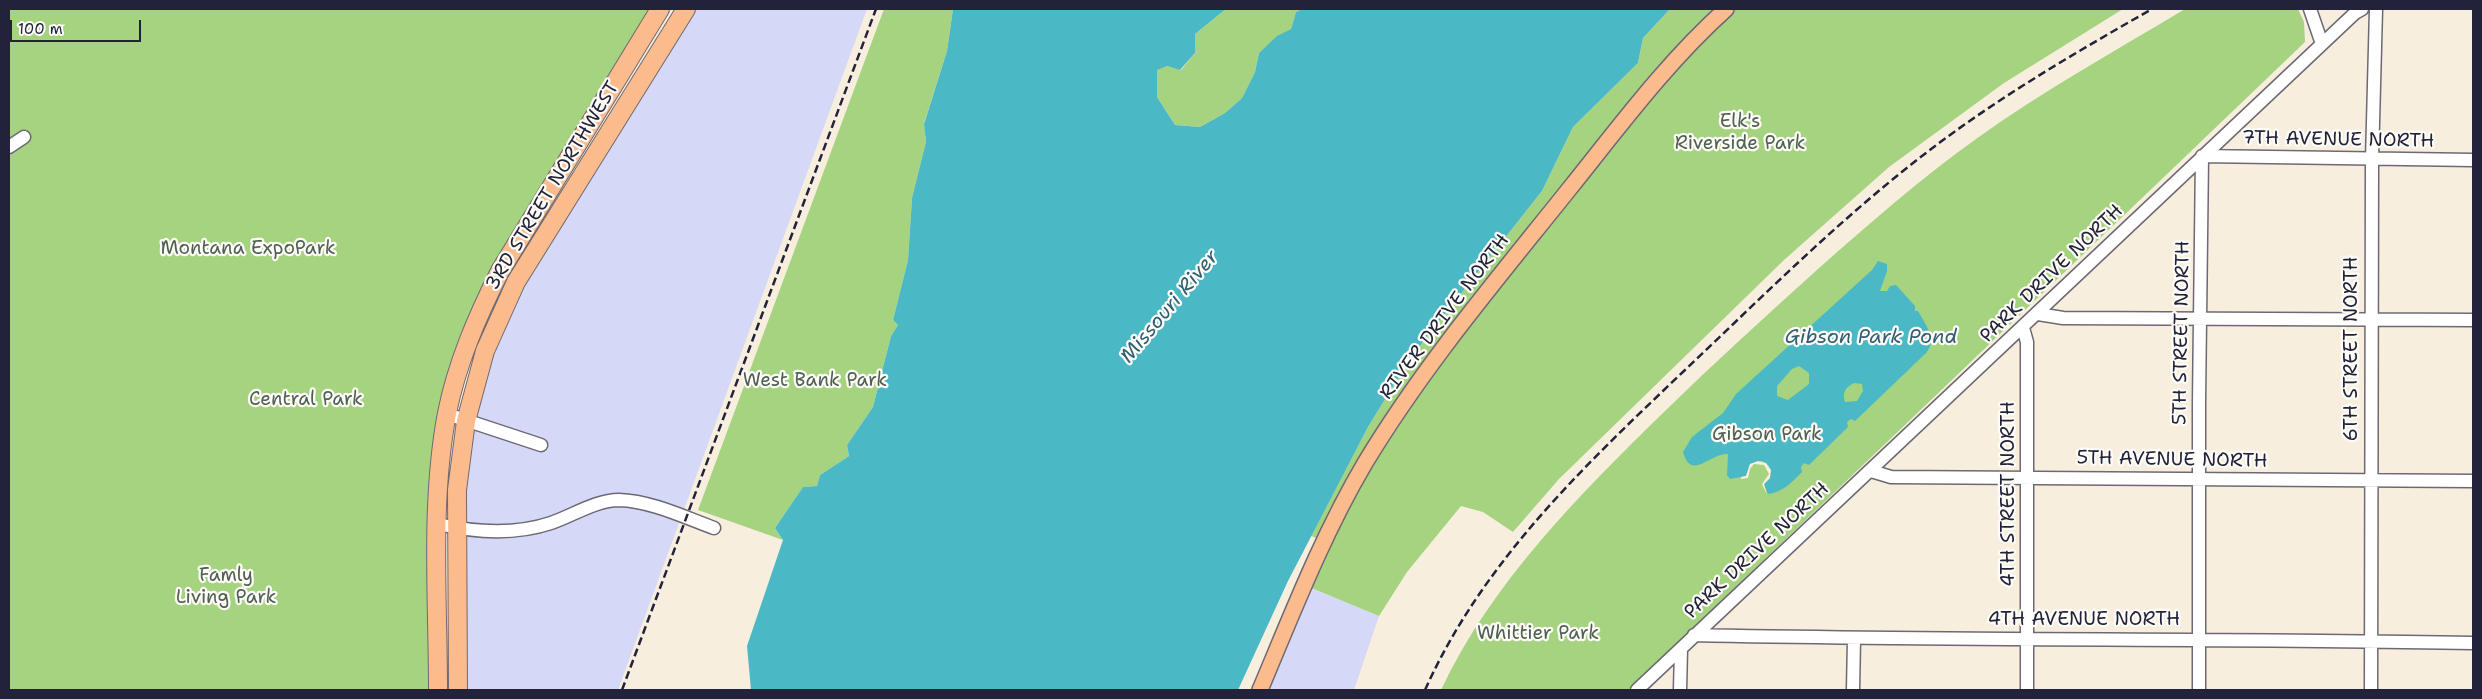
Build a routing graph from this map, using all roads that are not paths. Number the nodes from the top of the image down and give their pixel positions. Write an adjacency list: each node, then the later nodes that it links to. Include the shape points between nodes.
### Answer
1 (660, 9): 18 (highway, 3RD STREET NORTHWEST, via 500,271 462,359)
2 (686, 9): 19 (highway, 3RD STREET NORTHWEST, via 516,282 485,351)
3 (1726, 9): 38 (main road, RIVER DRIVE NORTH, via 1631,112 1455,333 1398,412 1350,490)
4 (2310, 9): 7 (street)
5 (2362, 9): 7 (street, PARK DRIVE NORTH)
6 (2376, 9): 11 (street, 6TH STREET NORTH)
7 (2322, 44): 10 (street, PARK DRIVE NORTH)
8 (24, 137): 9 (street)
9 (9, 147)
10 (2202, 156): 11 (street, 7TH AVENUE NORTH); 13 (street, PARK DRIVE NORTH); 14 (street, 5TH STREET NORTH)
11 (2372, 160): 12 (street, 7TH AVENUE NORTH); 15 (street, 6TH STREET NORTH)
12 (2473, 160)
13 (2038, 314): 14 (street, via 2063,318); 17 (street, PARK DRIVE NORTH)
14 (2200, 319): 15 (street); 23 (street, 5TH STREET NORTH)
15 (2370, 320): 16 (street); 24 (street, 6TH STREET NORTH)
16 (2473, 320)
17 (2023, 328): 21 (street, PARK DRIVE NORTH); 22 (street, 4TH STREET NORTH, via 2027,342)
18 (447, 414): 19 (street); 26 (highway, 3RD STREET NORTHWEST, via 438,482)
19 (466, 421): 20 (street); 27 (highway, 3RD STREET NORTHWEST, via 457,490)
20 (541, 445)
21 (1872, 471): 22 (street, 5TH AVENUE NORTH, via 1891,477); 29 (street, PARK DRIVE NORTH)
22 (2028, 477): 23 (street, 5TH AVENUE NORTH); 31 (street, 4TH STREET NORTH)
23 (2199, 478): 24 (street, 5TH AVENUE NORTH); 32 (street, 5TH STREET NORTH)
24 (2370, 481): 25 (street, 5TH AVENUE NORTH); 33 (street, 6TH STREET NORTH)
25 (2473, 481)
26 (438, 524): 27 (street); 36 (highway, 3RD STREET NORTHWEST)
27 (457, 528): 28 (street, via 488,531 548,524 617,500 646,505); 37 (highway, 3RD STREET NORTHWEST)
28 (714, 528)
29 (1694, 635): 30 (street, 4TH AVENUE NORTH); 35 (street, PARK DRIVE NORTH)
30 (1854, 638): 31 (street, 4TH AVENUE NORTH); 41 (street)
31 (2027, 638): 32 (street, 4TH AVENUE NORTH); 42 (street, 4TH STREET NORTH)
32 (2200, 638): 33 (street, 4TH AVENUE NORTH); 43 (street, 5TH STREET NORTH)
33 (2370, 641): 34 (street, 4TH AVENUE NORTH); 44 (street, 6TH STREET NORTH)
34 (2473, 643)
35 (1681, 649): 39 (street, PARK DRIVE NORTH); 40 (street)
36 (438, 690)
37 (458, 690)
38 (1260, 690)
39 (1638, 690)
40 (1680, 690)
41 (1853, 690)
42 (2027, 690)
43 (2200, 690)
44 (2371, 690)

